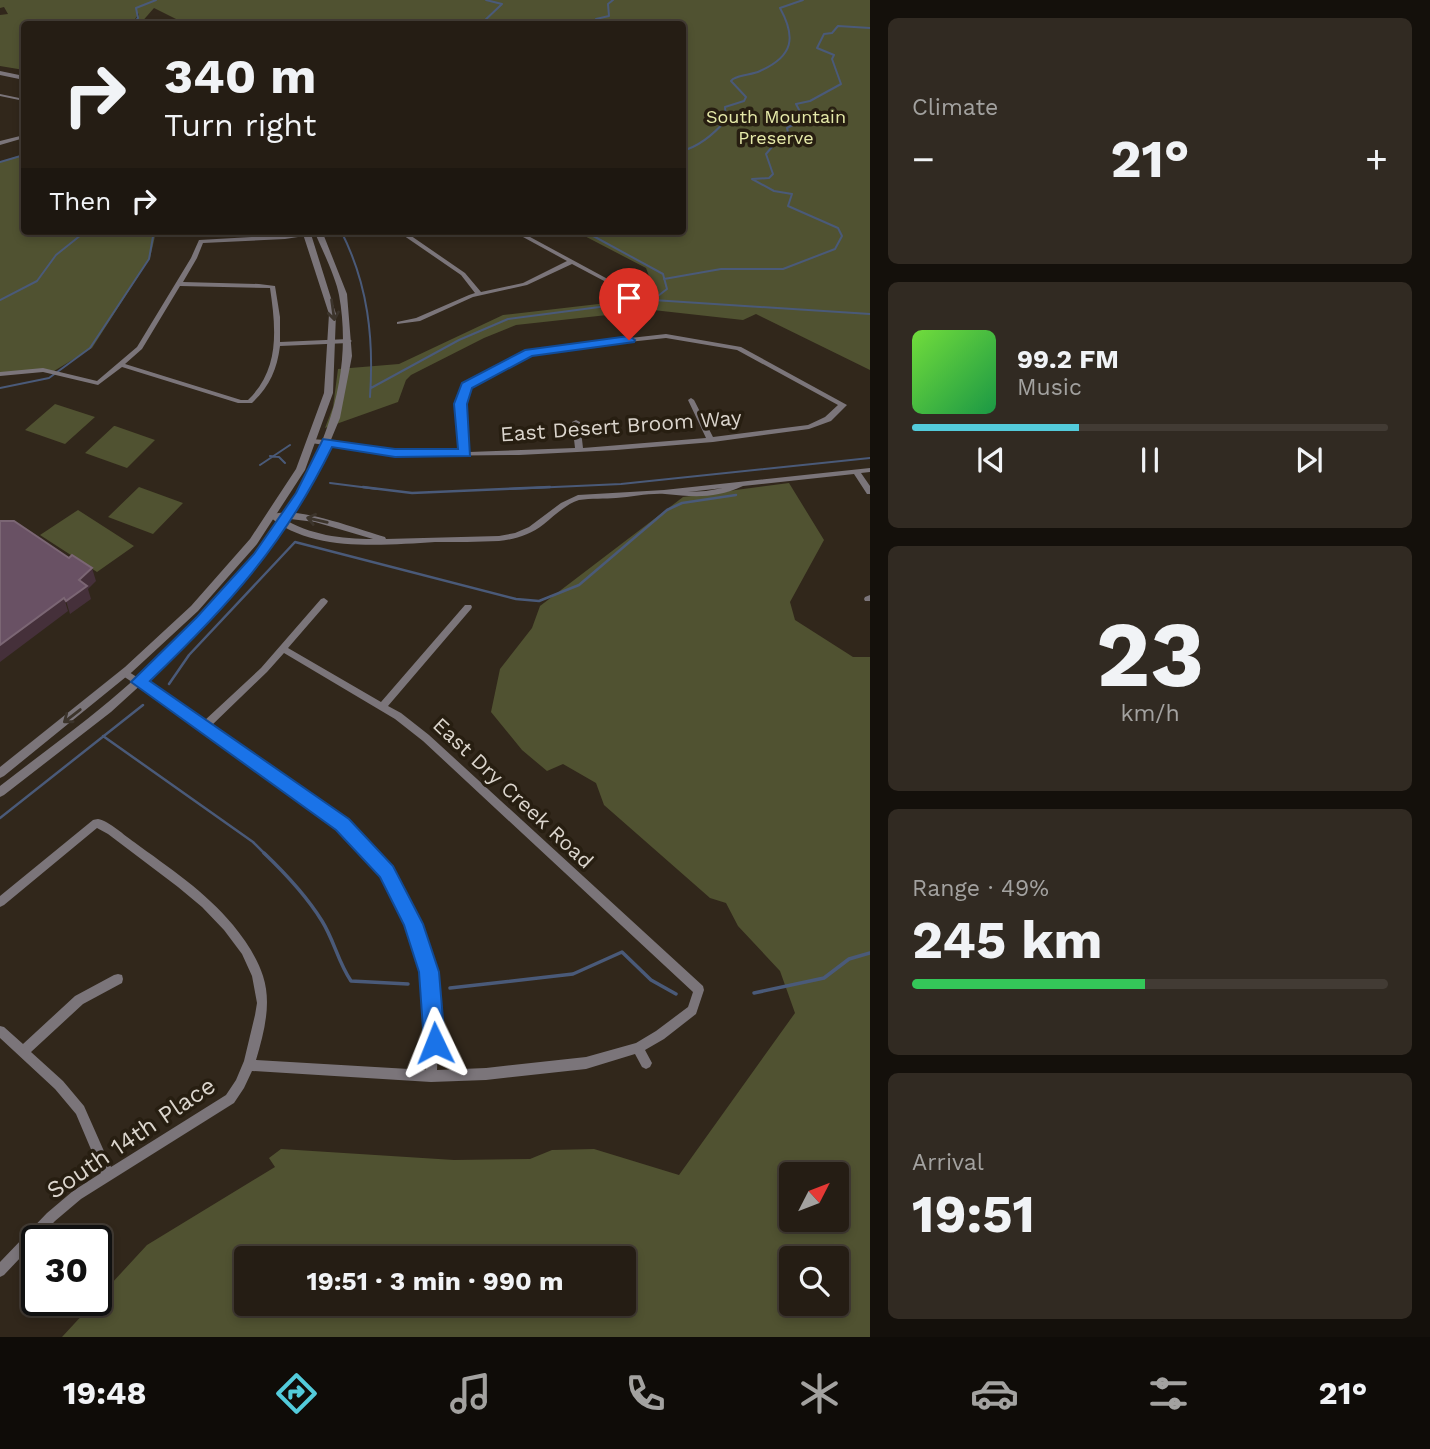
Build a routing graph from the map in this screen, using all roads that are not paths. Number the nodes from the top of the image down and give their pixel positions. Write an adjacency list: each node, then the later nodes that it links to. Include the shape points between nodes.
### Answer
1 (0, 71): 2 (street)
2 (21, 74)
3 (0, 95): 4 (street)
4 (9, 97): 5 (street); 6 (street)
5 (21, 99)
6 (0, 103)
7 (21, 138): 8 (street)
8 (0, 143)
9 (249, 235): 15 (street)
10 (282, 235): 15 (street)
11 (308, 235): 22 (street, one-way to 22, via 329,285)
12 (323, 235): 21 (street, via 342,282)
13 (406, 235): 19 (street, via 463,274)
14 (522, 235): 16 (street)
15 (249, 239): 17 (street, via 201,241)
16 (572, 262): 18 (street); 19 (street, via 525,285)
17 (178, 284): 23 (street, via 273,287); 24 (street, via 145,340)
18 (625, 290)
19 (479, 294): 20 (street, via 418,320)
20 (399, 323)
21 (349, 341): 22 (street); 30 (street, via 343,389)
22 (335, 342): 23 (street); 29 (street, via 328,390)
23 (277, 344): 24 (street, via 266,385 250,402)
24 (123, 365): 25 (street, via 98,383 54,371)
25 (0, 374)
26 (691, 400): 28 (street)
27 (576, 422): 31 (street)
28 (710, 438): 31 (street, East Desert Broom Way); 32 (street, East Desert Broom Way, via 809,427 828,419 843,405 739,348 666,336 543,349 467,386 460,404)
29 (311, 441): 30 (street, East Desert Broom Way); 36 (street)
30 (328, 442): 32 (street, East Desert Broom Way, via 395,453); 37 (street)
31 (579, 449): 32 (street, East Desert Broom Way)
32 (465, 453)
33 (870, 470): 34 (street)
34 (856, 472): 35 (street); 38 (street, via 741,484 695,495 664,492 578,498 567,501 525,537)
35 (870, 492)
36 (272, 516): 37 (street); 42 (street, via 220,584)
37 (286, 519): 38 (street, one-way to 37, via 314,519); 38 (street, via 304,533 354,542); 43 (street, via 234,588)
38 (388, 541)
39 (324, 601): 41 (street)
40 (468, 607): 44 (street)
41 (283, 649): 44 (street, East Dry Creek Road); 45 (street)
42 (126, 674): 43 (street); 46 (street, one-way to 46)
43 (139, 682): 45 (street); 47 (street)
44 (382, 706): 51 (street, East Dry Creek Road, via 455,761 699,990 692,1010)
45 (204, 727): 55 (street, via 342,825 386,871 413,924 429,972 435,1015)
46 (0, 773)
47 (0, 792)
48 (0, 902): 54 (street, South 14th Place, via 96,823 111,831 207,905 248,954 262,1003)
49 (118, 979): 52 (street, via 79,1000)
50 (0, 1031): 52 (street)
51 (638, 1048): 53 (street); 55 (street, via 586,1063)
52 (23, 1052): 56 (street, via 80,1110)
53 (646, 1063)
54 (248, 1065): 55 (street); 56 (street, South 14th Place, via 243,1083 230,1098)
55 (431, 1076)
56 (108, 1174): 57 (street, South 14th Place, via 51,1217)
57 (0, 1272)

